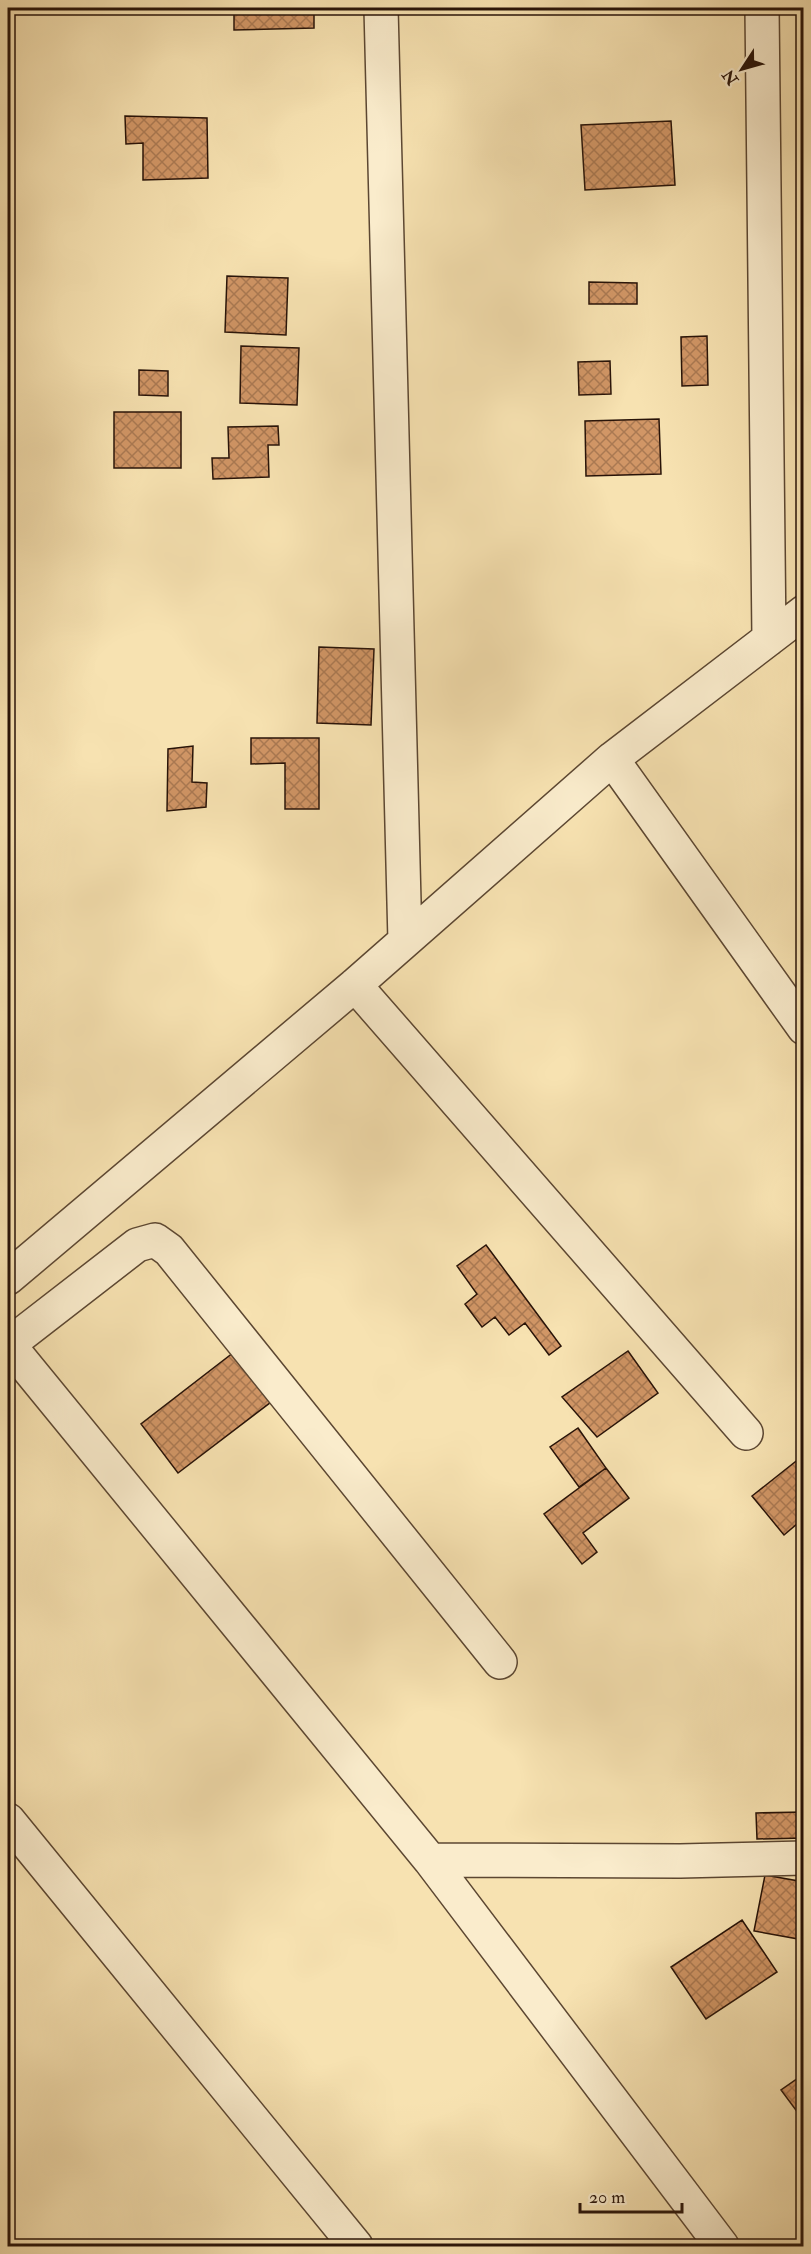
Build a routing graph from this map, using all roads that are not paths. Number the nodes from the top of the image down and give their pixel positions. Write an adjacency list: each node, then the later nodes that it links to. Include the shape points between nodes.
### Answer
1 (381, 8): 6 (street)
2 (762, 8): 4 (street)
3 (804, 612): 4 (street)
4 (770, 639): 5 (street)
5 (612, 759): 6 (street); 8 (street)
6 (405, 941): 7 (street)
7 (355, 985): 9 (street); 11 (street)
8 (804, 1028)
9 (8, 1278)
10 (8, 1344): 12 (street, via 137,1245 154,1240 162,1245); 15 (street)
11 (746, 1433)
12 (500, 1662)
13 (8, 1820): 16 (street)
14 (804, 1858): 15 (street)
15 (430, 1860): 17 (street)
16 (356, 2247)
17 (722, 2247)

